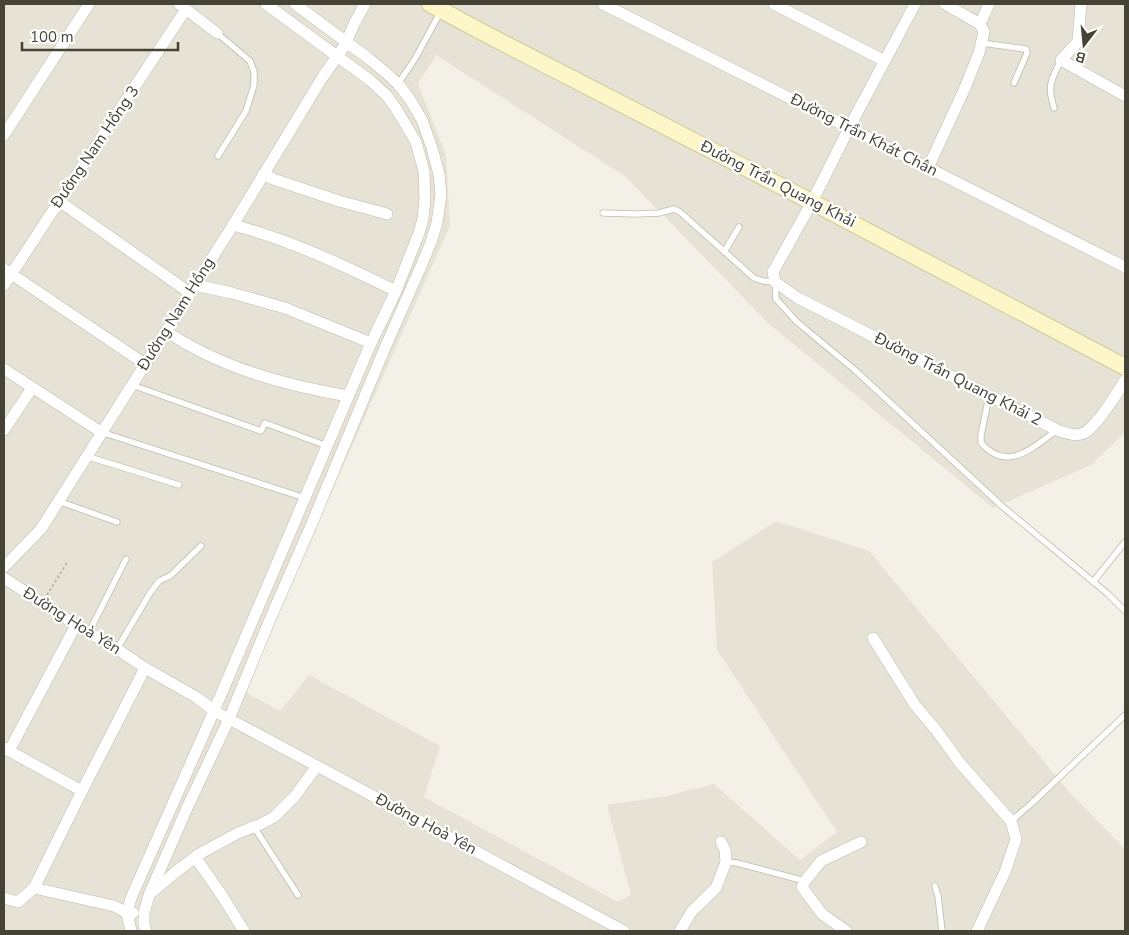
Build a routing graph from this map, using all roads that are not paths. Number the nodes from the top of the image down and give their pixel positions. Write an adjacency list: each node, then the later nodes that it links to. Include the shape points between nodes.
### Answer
1 (89, 4): 25 (street)
2 (266, 4): 16 (street)
3 (295, 4): 16 (street)
4 (365, 4): 16 (street, Đường Nam Hồng)
5 (603, 4): 24 (street, Đường Trần Khát Chân)
6 (774, 4): 18 (street)
7 (916, 4): 18 (street)
8 (945, 4): 13 (street)
9 (989, 4): 13 (street)
10 (1081, 4): 17 (street, via 1078,41)
11 (439, 6): 20 (lane, via 416,57); 30 (main road, Đường Trần Quang Khải)
12 (182, 7): 14 (street); 29 (street, Đường Nam Hồng 3)
13 (980, 24): 15 (street, via 984,32)
14 (217, 33): 26 (lane, via 250,61 254,72 254,85 246,111)
15 (982, 43): 19 (lane, via 1026,49); 27 (street)
16 (342, 50): 20 (street, via 385,72); 21 (street); 28 (street, Đường Nam Hồng)
17 (1061, 60): 22 (street); 23 (lane, via 1050,85 1049,94)
18 (885, 62): 24 (street)
19 (1014, 83)
20 (397, 85): 21 (street); 75 (street, via 422,120 432,148 441,194 437,223)
21 (388, 96): 41 (street, via 416,142 424,171 423,219)
22 (1125, 96)
23 (1054, 108)
24 (849, 128): 27 (street, Đường Trần Khát Chân); 30 (street)
25 (4, 135)
26 (218, 156)
27 (928, 168): 36 (street, Đường Trần Khát Chân)
28 (263, 174): 32 (street); 33 (street, Đường Nam Hồng)
29 (59, 201): 37 (street, Đường Nam Hồng 3); 40 (street)
30 (812, 202): 38 (street, via 773,272); 45 (main road, Đường Trần Quang Khải)
31 (603, 213): 35 (lane, via 674,209)
32 (386, 214)
33 (233, 225): 40 (street, Đường Nam Hồng); 41 (street, via 339,263)
34 (739, 228): 35 (lane)
35 (724, 252): 38 (lane, via 754,278)
36 (1125, 267)
37 (7, 271): 39 (street, Đường Nam Hồng 3); 44 (street)
38 (775, 282): 51 (street, Đường Trần Quang Khải 2, via 798,298); 66 (lane, via 776,298 797,322 856,371 1003,507)
39 (4, 284)
40 (192, 289): 42 (street, Đường Nam Hồng); 43 (street, via 232,293 285,308)
41 (396, 291): 43 (street)
42 (166, 331): 44 (street, Đường Nam Hồng); 50 (street, via 242,369 313,390)
43 (371, 344): 50 (street)
44 (145, 364): 48 (street, Đường Nam Hồng)
45 (1125, 367)
46 (4, 369): 49 (street)
47 (1125, 380): 53 (street, Đường Trần Quang Khải 2, via 1086,433 1075,435)
48 (132, 385): 54 (street, Đường Nam Hồng); 55 (lane, via 260,431 265,423)
49 (32, 388): 52 (street); 54 (street)
50 (348, 396): 55 (street)
51 (989, 396): 53 (street, Đường Trần Quang Khải 2); 53 (lane, via 981,443 999,456 1017,456)
52 (4, 430)
53 (1057, 430)
54 (101, 432): 56 (street, Đường Nam Hồng); 58 (lane)
55 (327, 446): 58 (street)
56 (86, 456): 57 (lane); 59 (street, Đường Nam Hồng)
57 (180, 485)
58 (305, 498): 73 (street)
59 (58, 502): 60 (lane); 64 (street, Đường Nam Hồng, via 41,529)
60 (116, 522)
61 (1125, 542): 66 (lane)
62 (201, 546): 71 (lane, via 170,576 159,581)
63 (126, 559): 69 (lane)
64 (4, 566)
65 (4, 578): 68 (street, Đường Hoà Yên)
66 (1093, 582): 67 (lane)
67 (1125, 612)
68 (76, 625): 69 (street, Đường Hoà Yên); 76 (street)
69 (89, 632): 71 (street, Đường Hoà Yên)
70 (873, 638): 79 (street, via 915,705)
71 (117, 649): 72 (street, Đường Hoà Yên)
72 (144, 668): 73 (street, Đường Hoà Yên, via 196,697); 78 (street)
73 (215, 712): 75 (street, Đường Hoà Yên); 91 (street, via 131,898)
74 (1125, 715): 79 (lane)
75 (228, 718): 77 (street, Đường Hoà Yên); 88 (street)
76 (6, 750): 78 (street)
77 (317, 766): 80 (street, via 274,817); 95 (street, Đường Hoà Yên)
78 (82, 791): 87 (street)
79 (1011, 821): 99 (street, via 1016,839 1005,872)
80 (254, 827): 83 (street); 89 (lane)
81 (720, 842): 84 (street)
82 (861, 842): 85 (street, via 821,861)
83 (195, 857): 88 (street); 94 (street)
84 (726, 862): 85 (lane); 96 (street, via 716,888 692,911)
85 (805, 881): 97 (street, via 802,887 822,914)
86 (935, 886): 98 (lane)
87 (34, 888): 90 (street, via 18,902); 91 (street)
88 (149, 894): 91 (street)
89 (298, 895)
90 (4, 898)
91 (135, 913): 92 (street); 93 (street)
92 (132, 931)
93 (146, 931)
94 (244, 931)
95 (624, 931)
96 (680, 931)
97 (846, 931)
98 (942, 931)
99 (977, 931)

